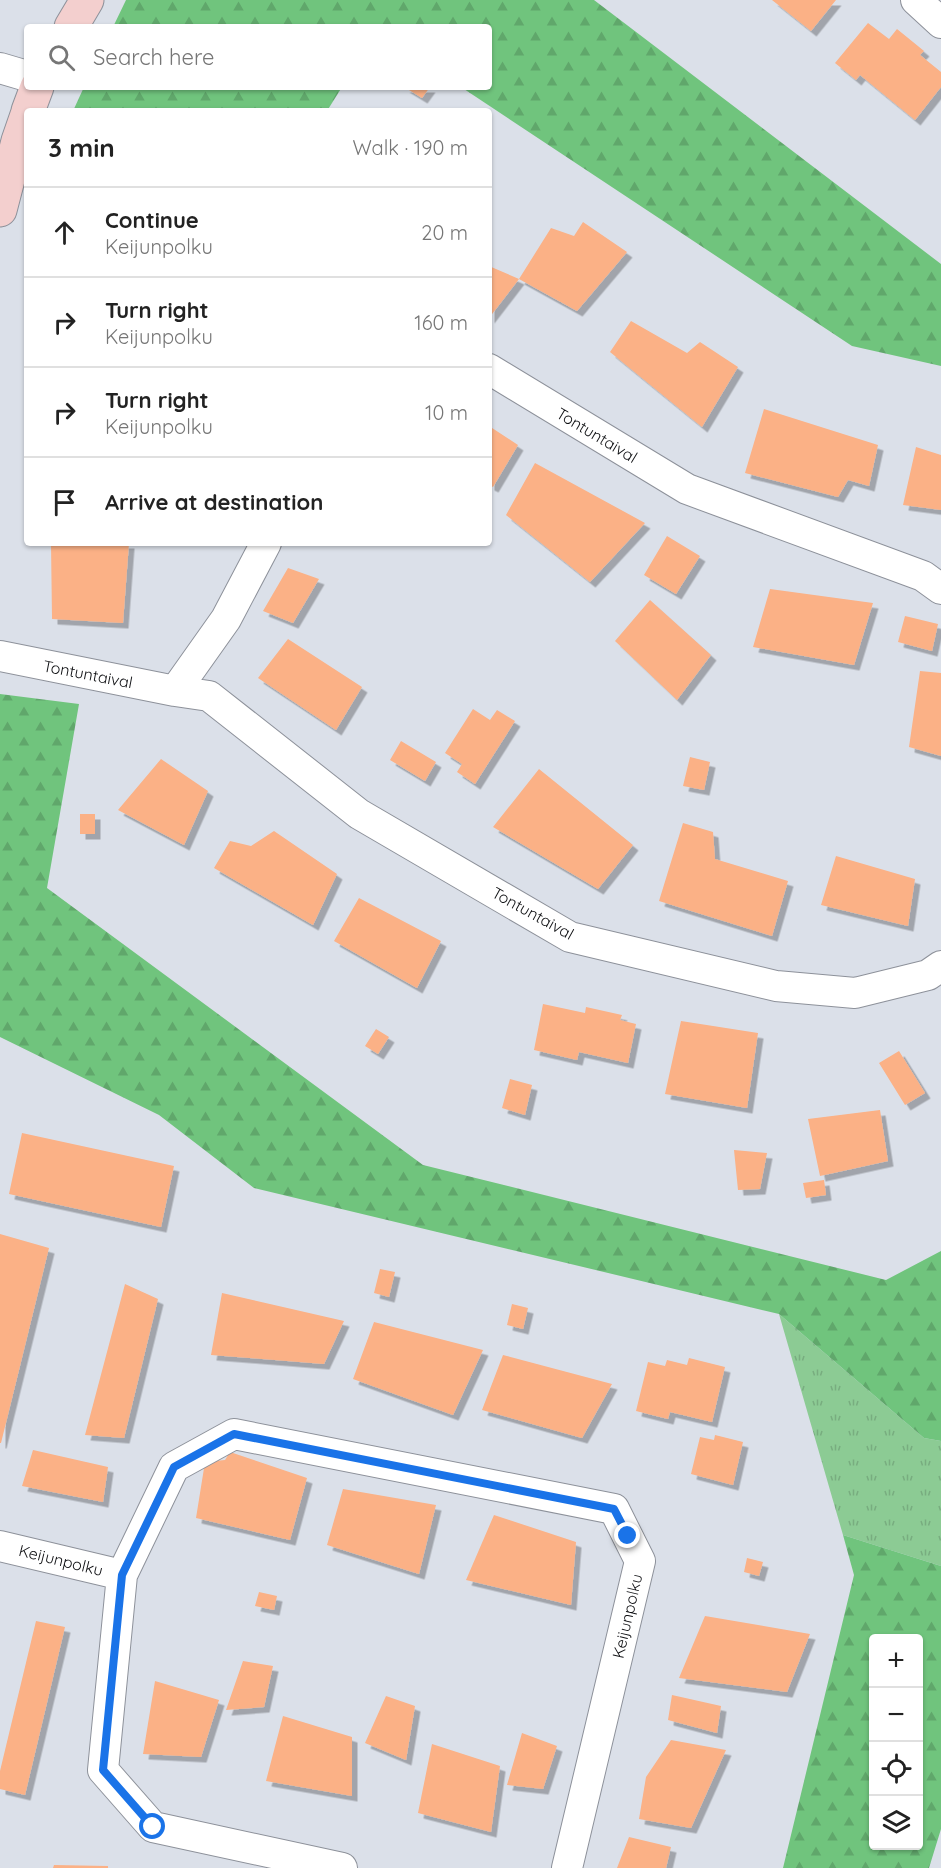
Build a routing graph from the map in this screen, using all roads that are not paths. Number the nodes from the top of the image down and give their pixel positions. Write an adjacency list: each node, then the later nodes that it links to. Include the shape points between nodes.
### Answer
1 (87, 0): 4 (street)
2 (916, 0): 3 (street)
3 (941, 23)
4 (73, 24)
5 (0, 68): 6 (street)
6 (24, 75)
7 (36, 90): 8 (street)
8 (30, 108)
9 (24, 124): 10 (street)
10 (0, 210)
11 (492, 371): 13 (street, Tontuntaival, via 687,489 923,576)
12 (264, 546): 15 (street, via 226,619)
13 (941, 589)
14 (0, 656): 15 (street, Tontuntaival)
15 (175, 691): 16 (street, Tontuntaival, via 209,696 359,814 570,937 776,986 855,993 928,975)
16 (941, 966)
17 (0, 1546): 18 (street, Keijunpolku)
18 (122, 1575): 19 (street, Keijunpolku, via 103,1770 153,1827); 20 (street, Keijunpolku, via 174,1467 234,1434 614,1509 640,1561)
19 (342, 1868)
20 (567, 1868)

